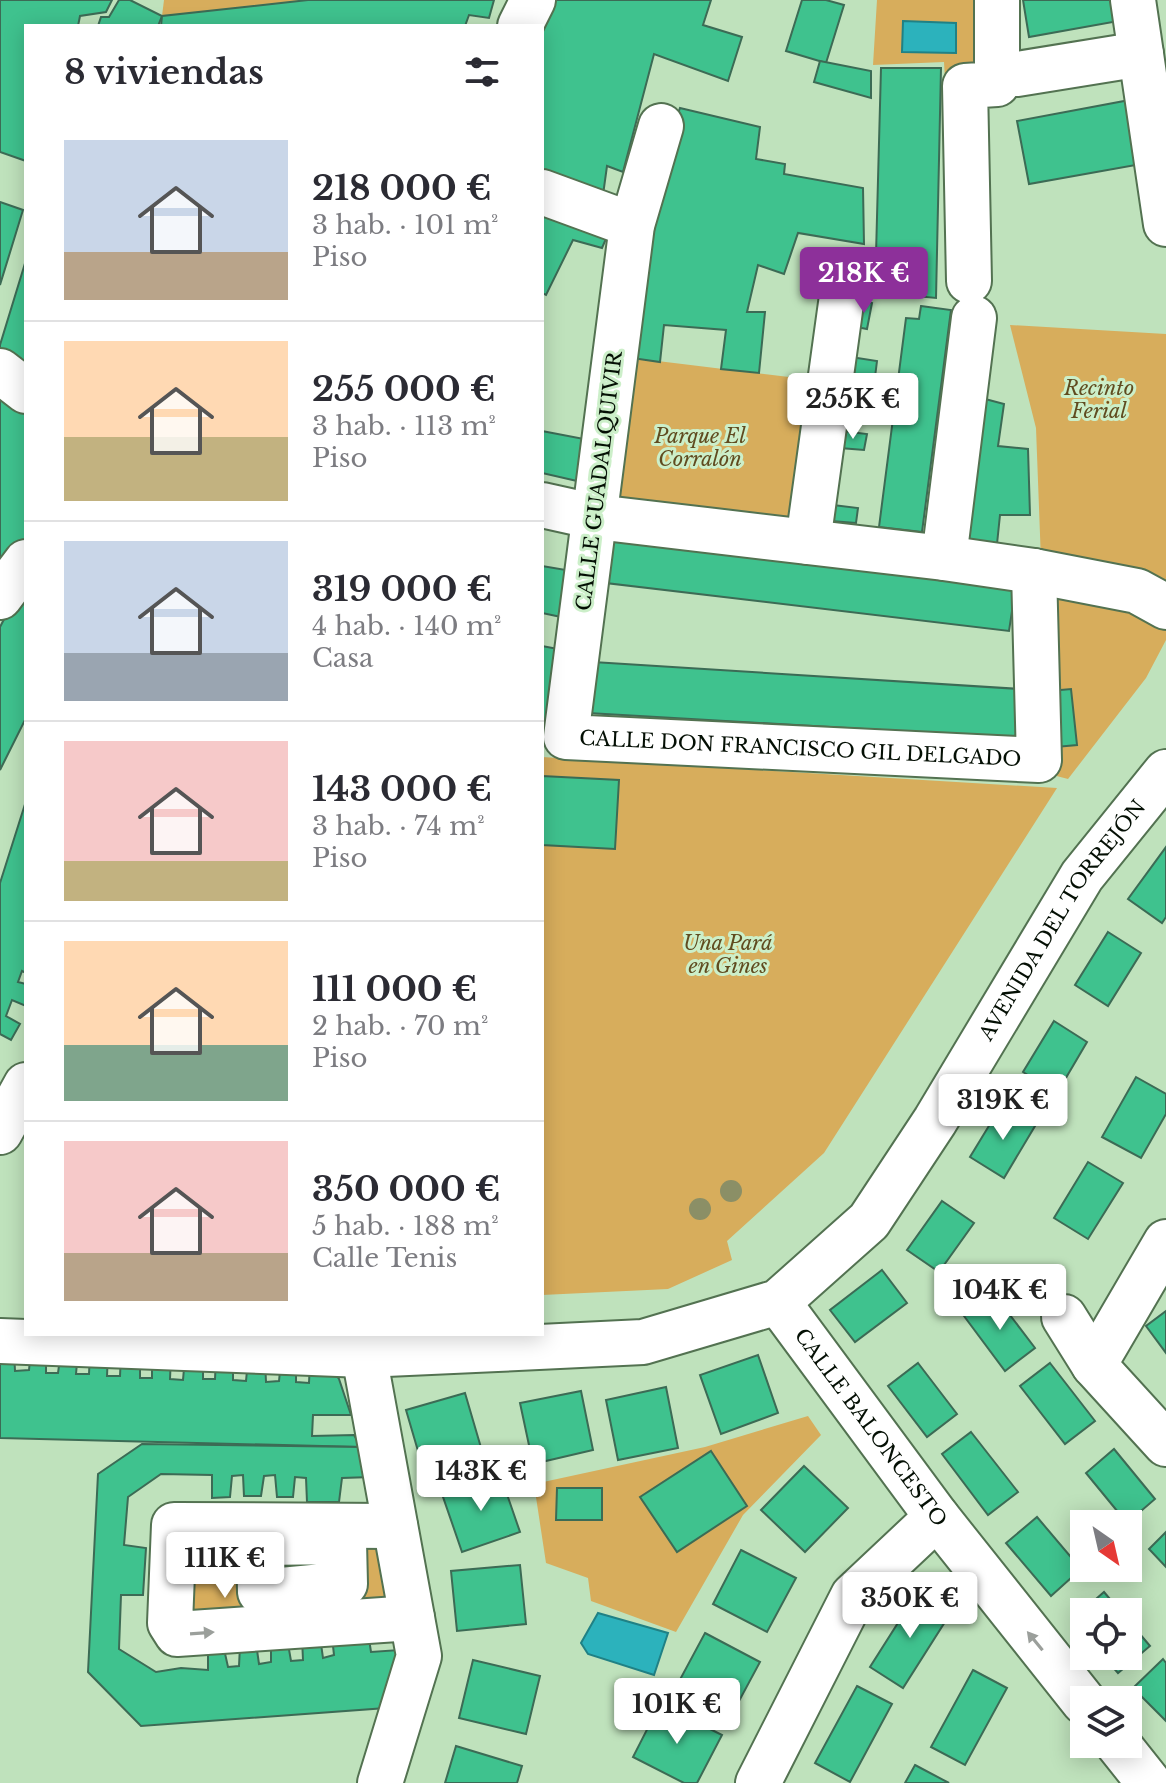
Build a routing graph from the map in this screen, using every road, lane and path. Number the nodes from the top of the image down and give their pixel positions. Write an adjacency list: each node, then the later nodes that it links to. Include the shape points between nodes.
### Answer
1 (533, 0): 4 (street)
2 (997, 0): 17 (street, via 997,84 965,86 972,299)
3 (1133, 0): 5 (street)
4 (521, 24)
5 (1141, 54): 6 (street); 9 (street)
6 (1017, 74)
7 (661, 126): 10 (street, CALLE GUADALQUIVIR)
8 (544, 193): 10 (street)
9 (1166, 224)
10 (632, 225): 15 (street, CALLE GUADALQUIVIR)
11 (842, 296): 16 (street)
12 (0, 371): 13 (street)
13 (24, 389)
14 (544, 505): 15 (street)
15 (596, 517): 16 (street); 22 (street, CALLE GUADALQUIVIR)
16 (808, 542): 17 (street)
17 (944, 558): 19 (street)
18 (24, 565): 20 (street)
19 (1034, 571): 21 (street, via 1137,591); 22 (street, CALLE DON FRANCISCO GIL DELGADO, via 1039,760)
20 (0, 597)
21 (1166, 607)
22 (566, 737)
23 (1166, 772): 27 (street, AVENIDA DEL TORREJÓN, via 1082,876 869,1221)
24 (24, 1089): 25 (street)
25 (0, 1132)
26 (1166, 1242): 31 (street)
27 (778, 1302): 30 (street, AVENIDA DEL TORREJÓN, via 643,1342); 33 (street, CALLE BALONCESTO)
28 (1064, 1317): 31 (street)
29 (0, 1341): 30 (street, AVENIDA DEL TORREJÓN)
30 (359, 1345): 34 (street)
31 (1094, 1365): 32 (street)
32 (1166, 1444)
33 (937, 1517): 36 (street, CALLE BALONCESTO, one-way to 33); 39 (street, via 853,1596)
34 (395, 1526): 35 (street); 35 (street, one-way to 35, via 174,1525 170,1623 177,1634)
35 (412, 1618): 38 (street, via 419,1656)
36 (1071, 1686)
37 (1129, 1758): 40 (street)
38 (380, 1783)
39 (758, 1783)
40 (1149, 1783)

